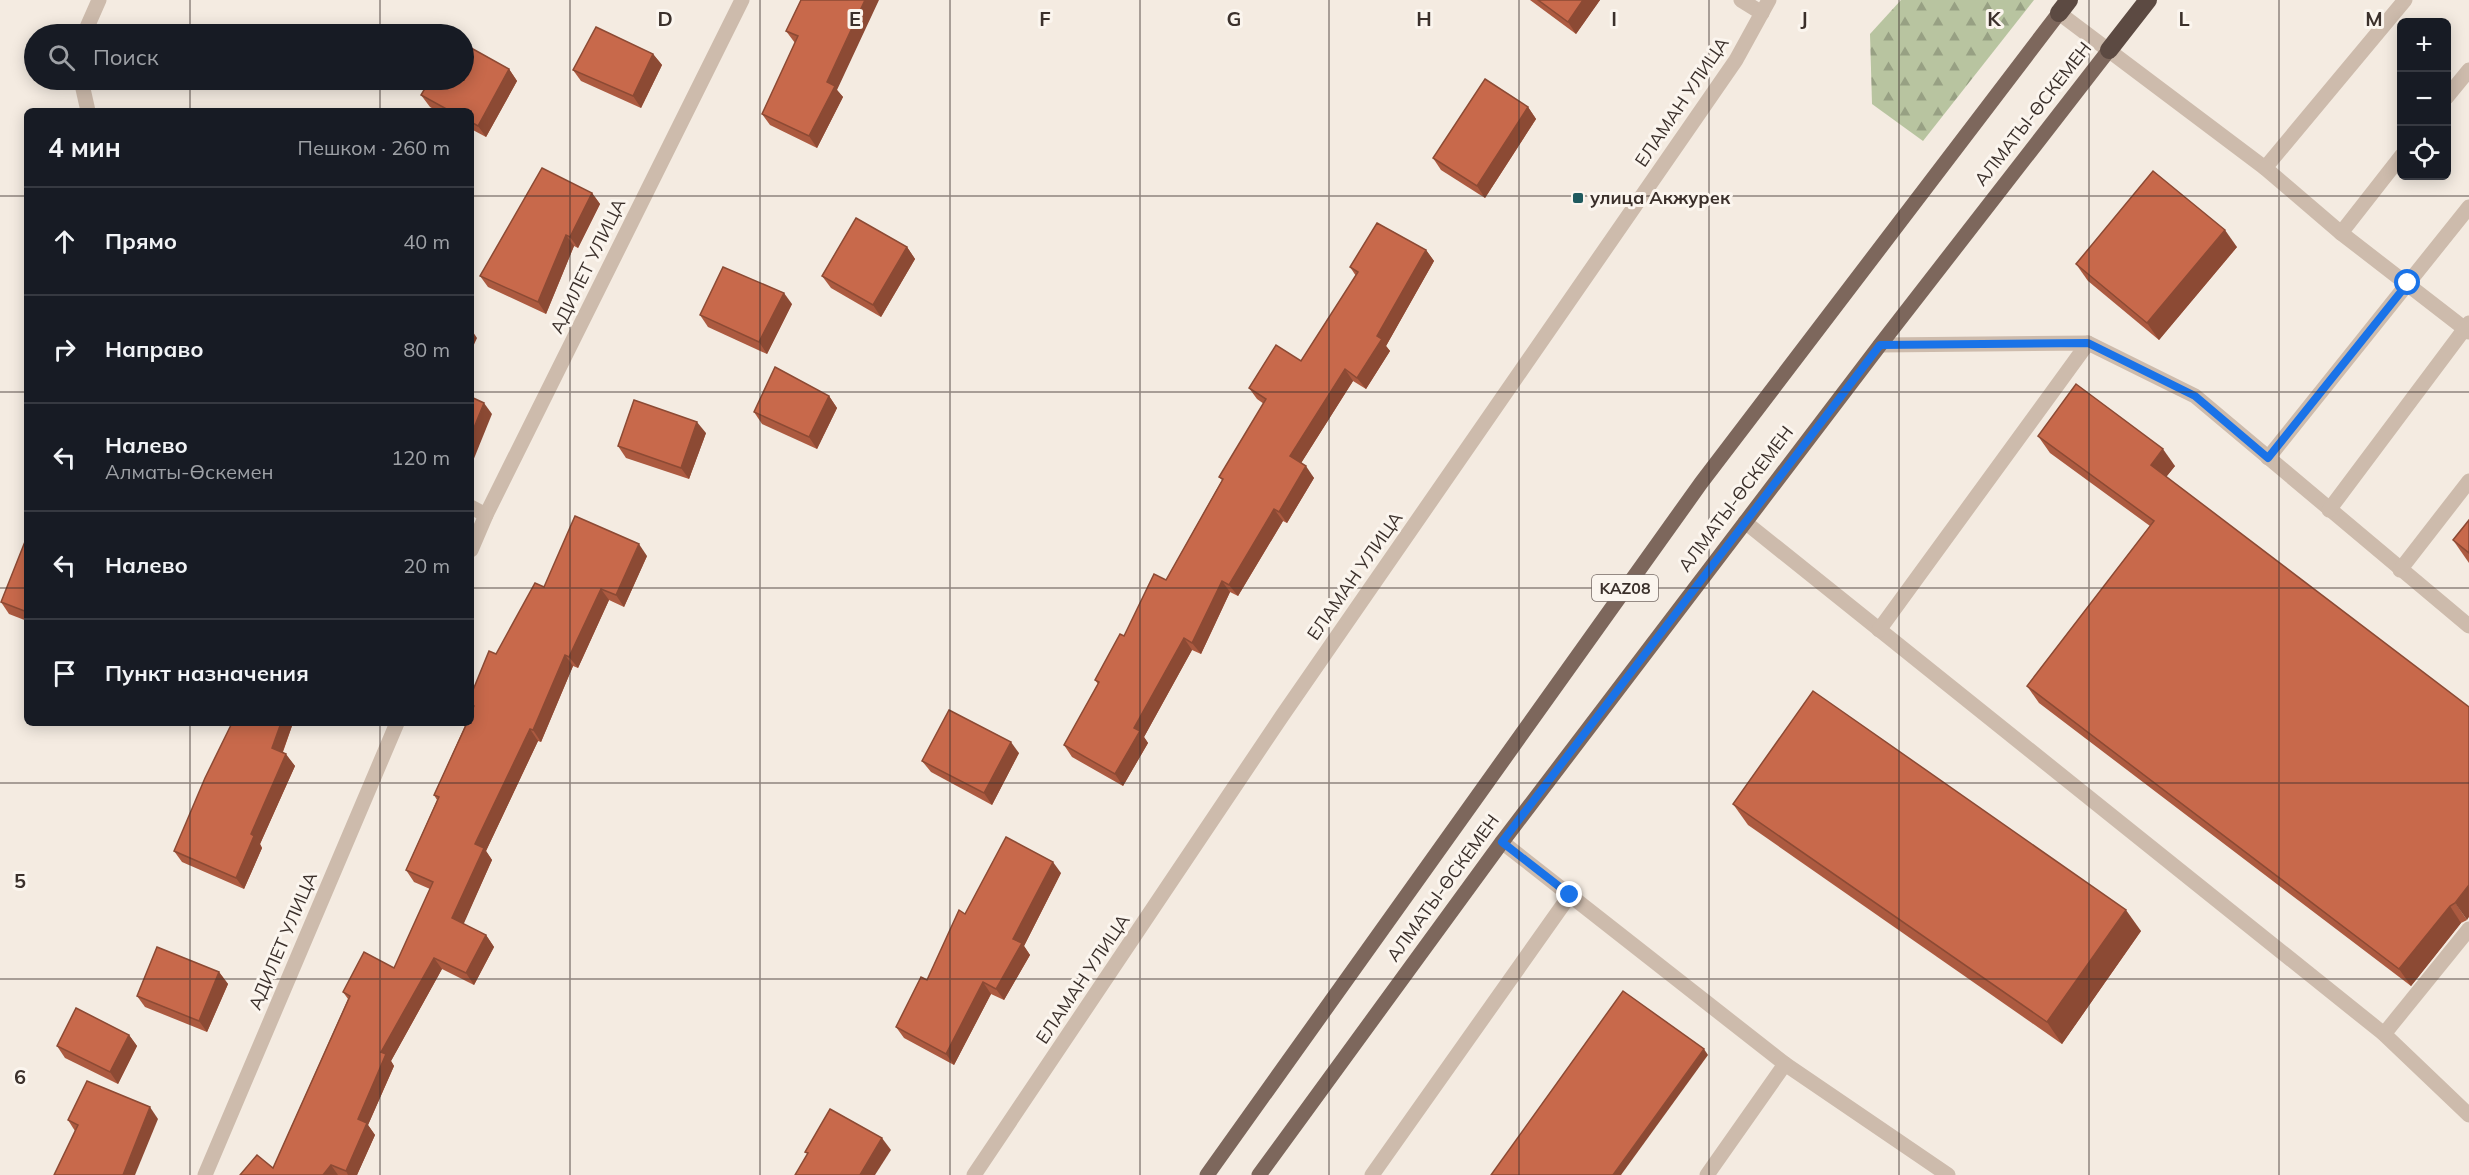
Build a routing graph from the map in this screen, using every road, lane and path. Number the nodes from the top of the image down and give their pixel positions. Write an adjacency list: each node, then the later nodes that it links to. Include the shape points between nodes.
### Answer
1 (99, 0): 8 (street)
2 (742, 0): 26 (street, АДИЛЕТ УЛИЦА)
3 (1741, 0): 6 (street)
4 (2148, 0): 9 (highway, АЛМАТЫ-ӨСКЕМЕН / KAZ08)
5 (2404, 0): 15 (street)
6 (1765, 6): 40 (street, ЕЛАМАН УЛИЦА, via 1736,60 1282,716)
7 (2064, 6): 9 (street); 41 (main road, АЛМАТЫ-ӨСКЕМЕН / KAZ08, via 1701,483)
8 (88, 24)
9 (2109, 50): 15 (street); 21 (main road, АЛМАТЫ-ӨСКЕМЕН / KAZ08)
10 (2469, 69): 12 (street)
11 (83, 90): 13 (street)
12 (2451, 92)
13 (87, 108)
14 (2397, 162): 17 (street)
15 (2265, 168): 17 (street)
16 (2469, 207): 18 (street)
17 (2341, 233): 18 (street)
18 (2408, 283): 19 (street); 22 (street)
19 (2467, 328): 25 (street)
20 (2088, 343): 21 (street); 22 (street, via 2195,396); 31 (street)
21 (1880, 345): 27 (main road, АЛМАТЫ-ӨСКЕМЕН / KAZ08)
22 (2268, 458): 25 (street)
23 (2469, 482): 29 (street)
24 (474, 509): 26 (street)
25 (2330, 510): 29 (street)
26 (486, 515): 28 (street, АДИЛЕТ УЛИЦА)
27 (1745, 522): 31 (street); 33 (main road, АЛМАТЫ-ӨСКЕМЕН / KAZ08)
28 (474, 543)
29 (2400, 570): 30 (street)
30 (2469, 626)
31 (1879, 630): 36 (street)
32 (396, 726): 39 (street, АДИЛЕТ УЛИЦА)
33 (1502, 842): 34 (street); 42 (main road, АЛМАТЫ-ӨСКЕМЕН / KAZ08)
34 (1570, 895): 37 (street); 43 (street)
35 (2469, 929): 36 (street)
36 (2384, 1034): 38 (street)
37 (1785, 1064): 44 (street); 45 (street)
38 (2469, 1115)
39 (205, 1175)
40 (974, 1175)
41 (1207, 1175)
42 (1259, 1175)
43 (1372, 1175)
44 (1707, 1175)
45 (1948, 1175)

